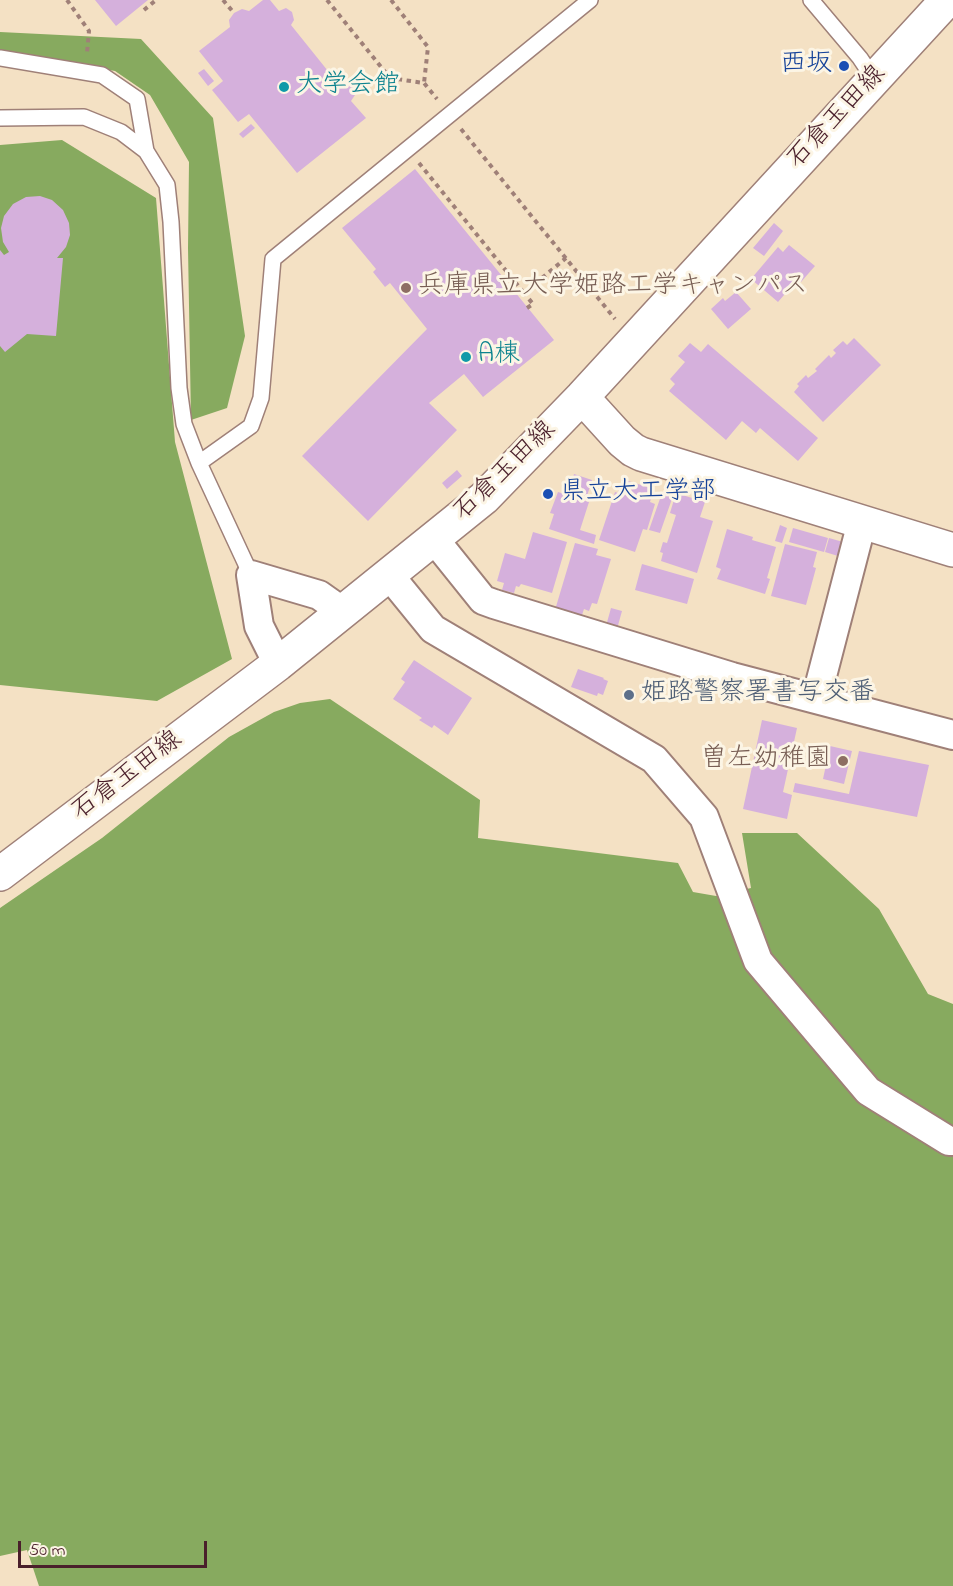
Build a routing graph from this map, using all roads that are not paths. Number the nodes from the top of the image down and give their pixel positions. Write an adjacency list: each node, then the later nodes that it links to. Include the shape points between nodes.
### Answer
1 (590, 0): 9 (lane, via 273,259 261,398 251,426)
2 (811, 0): 5 (lane)
3 (947, 0): 5 (main road, 石倉玉田線)
4 (0, 58): 7 (lane, via 102,75 137,99)
5 (874, 79): 8 (main road, 石倉玉田線)
6 (0, 118): 7 (lane, via 84,117 121,132)
7 (146, 151): 9 (lane, via 167,186 178,388 184,424)
8 (582, 397): 10 (main road, via 633,450); 11 (main road, 石倉玉田線, via 484,498)
9 (199, 463): 13 (lane)
10 (862, 522): 12 (main road); 17 (street)
11 (434, 539): 14 (main road, 石倉玉田線); 17 (street, via 483,600)
12 (953, 550)
13 (251, 575): 15 (street, via 318,595); 16 (street, via 259,626)
14 (389, 575): 15 (main road, 石倉玉田線); 20 (street, via 433,629 654,759 704,818 758,961 868,1091)
15 (343, 612): 16 (main road, 石倉玉田線)
16 (278, 664): 19 (main road, 石倉玉田線)
17 (816, 699): 18 (street)
18 (953, 735)
19 (0, 874)
20 (953, 1141)

